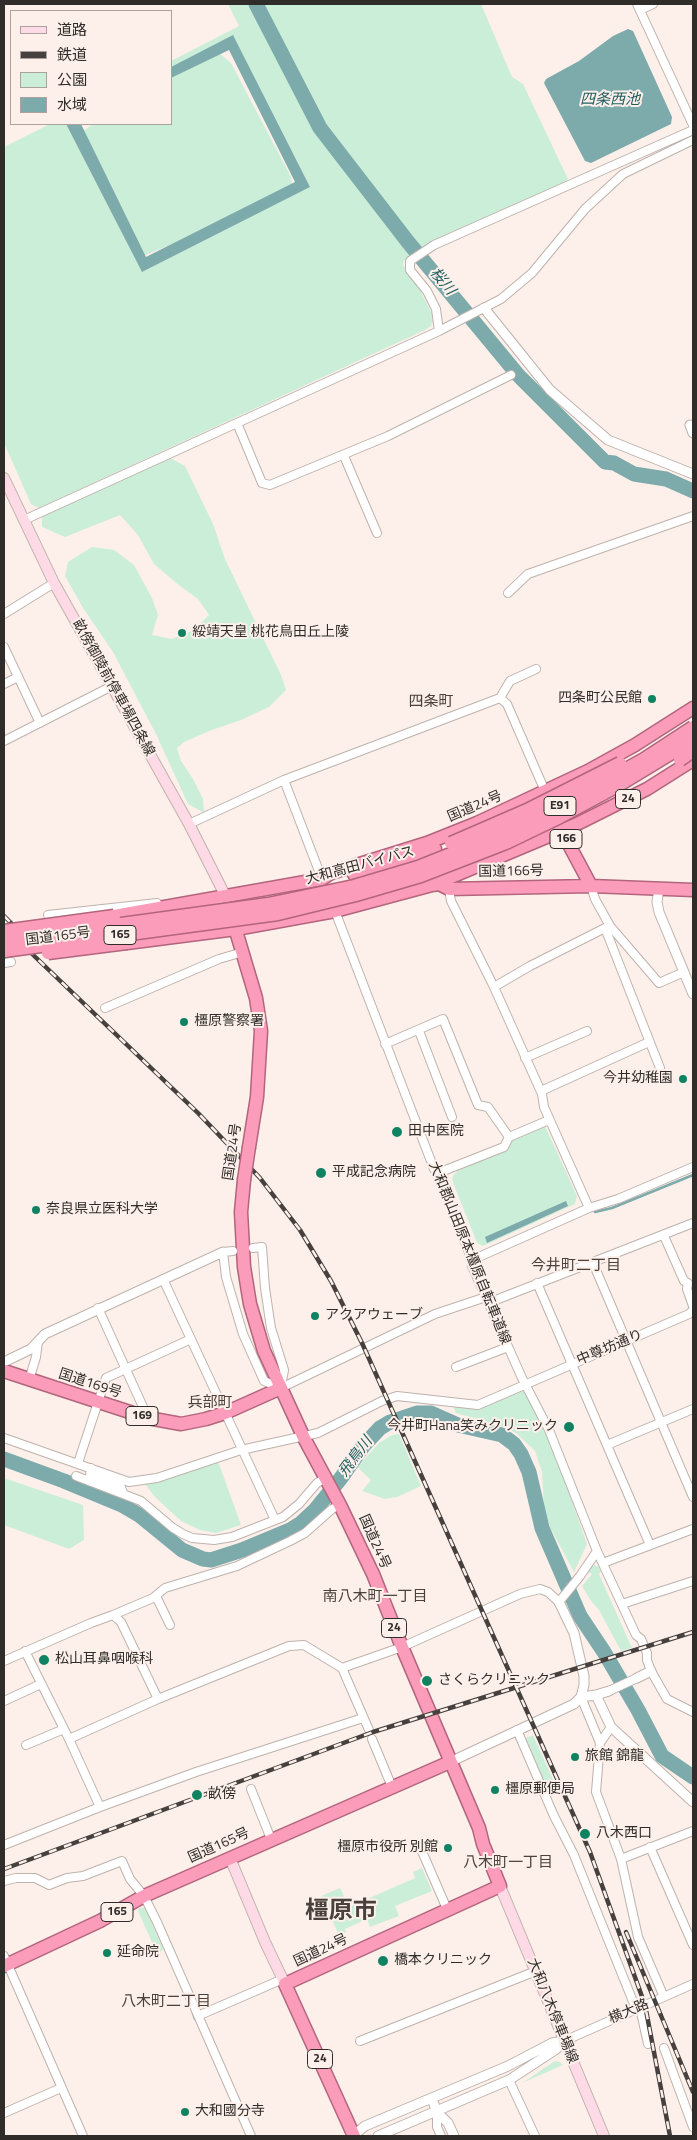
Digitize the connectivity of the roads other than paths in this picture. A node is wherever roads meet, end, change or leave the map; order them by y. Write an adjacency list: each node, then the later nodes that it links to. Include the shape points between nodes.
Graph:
1 (653, 4): 2 (street)
2 (639, 7): 3 (street)
3 (693, 125)
4 (693, 130): 7 (street, via 434,245 410,261 410,270 436,309)
5 (693, 140): 6 (street, via 623,174 585,209 532,273 501,299)
6 (484, 308): 7 (street); 11 (street, via 550,390 608,440)
7 (439, 331): 9 (street)
8 (511, 375): 10 (street)
9 (237, 424): 10 (street, via 262,483 270,485); 14 (street)
10 (344, 456): 15 (street)
11 (693, 474)
12 (4, 478): 14 (main road, 畝傍御陵前停車場四条線)
13 (693, 516): 17 (street, via 528,574)
14 (24, 520): 16 (main road, 畝傍御陵前停車場四条線)
15 (377, 533)
16 (54, 583): 18 (street); 23 (main road, 畝傍御陵前停車場四条線)
17 (508, 593)
18 (4, 614)
19 (4, 647): 21 (street)
20 (536, 669): 24 (street, via 510,681)
21 (18, 677): 22 (street); 28 (street)
22 (4, 684)
23 (112, 686): 28 (street); 35 (main road, 畝傍御陵前停車場四条線)
24 (500, 698): 33 (street); 34 (street, via 507,704)
25 (693, 708): 27 (highway, 国道24号)
26 (693, 719): 37 (highway, bridge, via 607,771 451,843 374,869)
27 (674, 721): 32 (street); 34 (highway, 国道24号)
28 (40, 723): 31 (street)
29 (693, 727): 46 (highway, 大和高田バイパス / E91, bridge, via 556,808 455,854 354,886 268,904)
30 (693, 740): 46 (highway, 大和高田バイパス / E91, bridge, via 587,804 459,863 323,904)
31 (4, 741)
32 (690, 759): 36 (highway)
33 (284, 780): 35 (street); 37 (street)
34 (545, 792): 36 (highway, 166); 37 (highway, 国道24号, via 469,827 331,873)
35 (189, 824): 43 (main road, 畝傍御陵前停車場四条線)
36 (561, 830): 38 (highway); 39 (highway, 166)
37 (322, 879): 43 (highway, 国道24号); 44 (highway)
38 (432, 885): 41 (highway, 国道166号, via 439,884); 44 (highway)
39 (591, 886): 40 (highway, 国道166号); 41 (highway, 国道166号); 47 (street)
40 (659, 888): 42 (highway, 国道166号); 54 (street, via 659,912)
41 (449, 889): 55 (street, via 455,909)
42 (693, 890)
43 (226, 897): 45 (street, via 201,897); 46 (highway, 国道24号 / 24); 48 (highway, 国道165号 / 165, bridge)
44 (335, 911): 46 (highway); 61 (street, 大和郡山田原本橿原自転車道線)
45 (48, 915)
46 (235, 919): 49 (highway, 国道165号 / 165); 50 (highway, 大和高田バイパス / 165, bridge); 51 (highway, 国道24号 / 24); 53 (highway, 大和高田バイパス / 165, bridge)
47 (607, 927): 54 (street, via 659,983); 55 (street); 60 (street)
48 (4, 931)
49 (205, 933): 52 (street, via 182,942); 53 (highway, 国道165号 / 165, bridge)
50 (4, 940)
51 (243, 952): 57 (street, via 219,959); 94 (highway, 国道24号 / 24, bridge, via 261,1031 257,1097 241,1212 241,1246 250,1304 264,1351)
52 (82, 954)
53 (5, 958)
54 (684, 972): 56 (street)
55 (494, 988): 62 (street)
56 (693, 994)
57 (105, 1008)
58 (419, 1031): 61 (street); 65 (street); 67 (street, via 443,1020 478,1105 488,1107)
59 (587, 1031): 62 (street)
60 (649, 1042): 63 (street); 64 (street)
61 (385, 1044): 69 (street, 大和郡山田原本橿原自転車道線)
62 (525, 1058): 64 (street)
63 (660, 1068)
64 (541, 1091): 66 (street)
65 (452, 1117)
66 (549, 1120): 67 (street); 70 (street)
67 (508, 1137): 69 (street, via 504,1147)
68 (693, 1168): 70 (street)
69 (438, 1173): 75 (street, 大和郡山田原本橿原自転車道線)
70 (589, 1208): 75 (street)
71 (693, 1223): 72 (street)
72 (664, 1236): 76 (street); 78 (street, via 684,1281)
73 (253, 1248): 94 (street, via 262,1247 272,1328 284,1370)
74 (228, 1251): 77 (street); 94 (street, via 226,1277 243,1334 264,1381)
75 (472, 1260): 80 (street, 大和郡山田原本橿原自転車道線)
76 (593, 1263): 79 (street); 85 (street)
77 (163, 1279): 82 (street); 84 (street)
78 (691, 1281): 81 (street, via 688,1288)
79 (537, 1283): 80 (street); 88 (street)
80 (487, 1300): 87 (street, 大和郡山田原本橿原自転車道線); 94 (street, via 435,1314)
81 (693, 1306)
82 (98, 1308): 86 (street, via 45,1334); 91 (street)
83 (693, 1310): 85 (street, 中尊坊通り)
84 (191, 1339): 91 (street); 97 (street)
85 (626, 1341): 88 (street, 中尊坊通り); 99 (street)
86 (38, 1342): 90 (street); 92 (street)
87 (508, 1347): 89 (street); 93 (street, 大和郡山田原本橿原自転車道線)
88 (572, 1364): 93 (street, 中尊坊通り); 102 (street)
89 (456, 1367)
90 (4, 1369): 92 (highway, 国道169号 / 169)
91 (126, 1369): 95 (street, via 106,1378); 98 (street)
92 (29, 1380): 95 (highway, 国道169号 / 169)
93 (526, 1384): 101 (street, 中尊坊通り, via 478,1405 397,1396); 114 (street, 大和郡山田原本橿原自転車道線, via 549,1430)
94 (281, 1388): 97 (highway, 国道169号 / 169); 101 (highway, 国道24号 / 24)
95 (98, 1402): 98 (highway, 国道169号 / 169); 104 (street)
96 (693, 1409): 99 (street)
97 (225, 1413): 98 (highway, 国道169号 / 169, via 181,1424); 103 (street)
98 (148, 1418)
99 (662, 1421): 102 (street); 109 (street)
100 (4, 1438): 104 (street, 中尊坊通り)
101 (304, 1438): 103 (street, 中尊坊通り); 107 (highway, 国道24号 / 24)
102 (607, 1445): 113 (street)
103 (242, 1450): 105 (street, 中尊坊通り, via 163,1476 128,1482); 111 (street)
104 (78, 1463): 105 (street, 中尊坊通り)
105 (91, 1468): 108 (street, via 90,1475 121,1487)
106 (76, 1476): 108 (street)
107 (327, 1480): 110 (highway, 国道24号 / 24); 111 (street, via 316,1483 290,1511)
108 (123, 1493): 111 (street, via 141,1500 173,1528 192,1538 223,1539)
109 (693, 1496)
110 (338, 1500): 117 (street, via 305,1533 290,1541 237,1566 165,1588); 122 (highway, 国道24号 / 24, via 373,1574)
111 (275, 1520)
112 (693, 1529): 113 (street)
113 (650, 1545): 115 (street)
114 (597, 1551): 115 (street, 大和郡山田原本橿原自転車道線); 118 (street)
115 (603, 1563): 119 (street, 大和郡山田原本橿原自転車道線)
116 (693, 1581): 119 (street)
117 (156, 1596): 120 (street); 121 (street)
118 (560, 1600): 122 (street, via 540,1588); 131 (street, via 574,1632 584,1676)
119 (622, 1604): 126 (street, 大和郡山田原本橿原自転車道線, via 641,1639)
120 (113, 1615): 123 (street); 132 (street, via 121,1622)
121 (170, 1625)
122 (402, 1647): 125 (street); 144 (highway, 国道24号 / 24)
123 (25, 1651): 124 (street); 128 (street)
124 (4, 1662)
125 (342, 1668): 132 (street, via 304,1645 289,1646); 135 (street)
126 (651, 1671): 127 (street); 134 (street, 大和郡山田原本橿原自転車道線, via 666,1699)
127 (636, 1678): 129 (street)
128 (41, 1684): 133 (street); 137 (street)
129 (609, 1690): 130 (street)
130 (596, 1695): 131 (street); 136 (street)
131 (580, 1697): 139 (street, via 574,1704); 142 (street)
132 (158, 1699): 140 (street)
133 (4, 1701)
134 (693, 1712)
135 (363, 1718): 138 (street); 148 (street)
136 (611, 1727): 142 (street); 147 (street)
137 (64, 1729): 140 (street); 143 (street)
138 (369, 1730)
139 (517, 1730): 144 (street); 166 (street)
140 (69, 1739): 148 (street)
141 (372, 1739): 145 (street)
142 (600, 1743): 155 (street, via 596,1792)
143 (26, 1745)
144 (450, 1762): 145 (highway, 国道165号 / 165); 157 (highway, 国道24号 / 24)
145 (392, 1787): 150 (highway, 国道165号 / 165)
146 (251, 1789): 150 (street)
147 (692, 1802)
148 (100, 1807): 151 (street)
149 (693, 1830): 152 (street)
150 (271, 1839): 154 (highway, 国道165号 / 165)
151 (4, 1845)
152 (650, 1847): 155 (street); 160 (street)
153 (421, 1849): 159 (street)
154 (230, 1858): 158 (highway, 国道165号 / 165); 163 (main road)
155 (621, 1860): 165 (street, via 638,1937)
156 (4, 1881): 158 (street, via 35,1878 49,1885 122,1861 130,1879)
157 (500, 1886): 159 (highway, 国道24号); 162 (main road, 大和八木停車場線)
158 (144, 1896): 161 (highway, 国道165号 / 165, via 100,1921); 167 (street)
159 (447, 1909): 163 (highway, 国道24号)
160 (693, 1945)
161 (5, 1962): 173 (street)
162 (536, 1971): 168 (street); 169 (main road, 大和八木停車場線)
163 (284, 1982): 167 (street); 181 (highway, 国道24号 / 24)
164 (693, 1984): 165 (street, 横大路)
165 (664, 1997): 166 (street, 横大路)
166 (638, 2008): 169 (street, 横大路); 170 (street)
167 (200, 2015): 180 (street)
168 (360, 2041)
169 (564, 2041): 172 (street); 174 (street, via 552,2043); 186 (main road, 大和八木停車場線)
170 (648, 2044)
171 (664, 2048): 177 (street)
172 (509, 2080): 175 (street); 185 (street)
173 (62, 2088): 176 (street); 179 (street)
174 (432, 2099): 175 (street); 181 (street, via 365,2126)
175 (437, 2112): 178 (street); 183 (street); 184 (street, via 448,2122)
176 (4, 2113)
177 (693, 2127)
178 (399, 2133): 182 (street)
179 (83, 2136)
180 (251, 2136)
181 (354, 2136)
182 (378, 2136)
183 (441, 2136)
184 (454, 2136)
185 (535, 2136)
186 (604, 2136)

